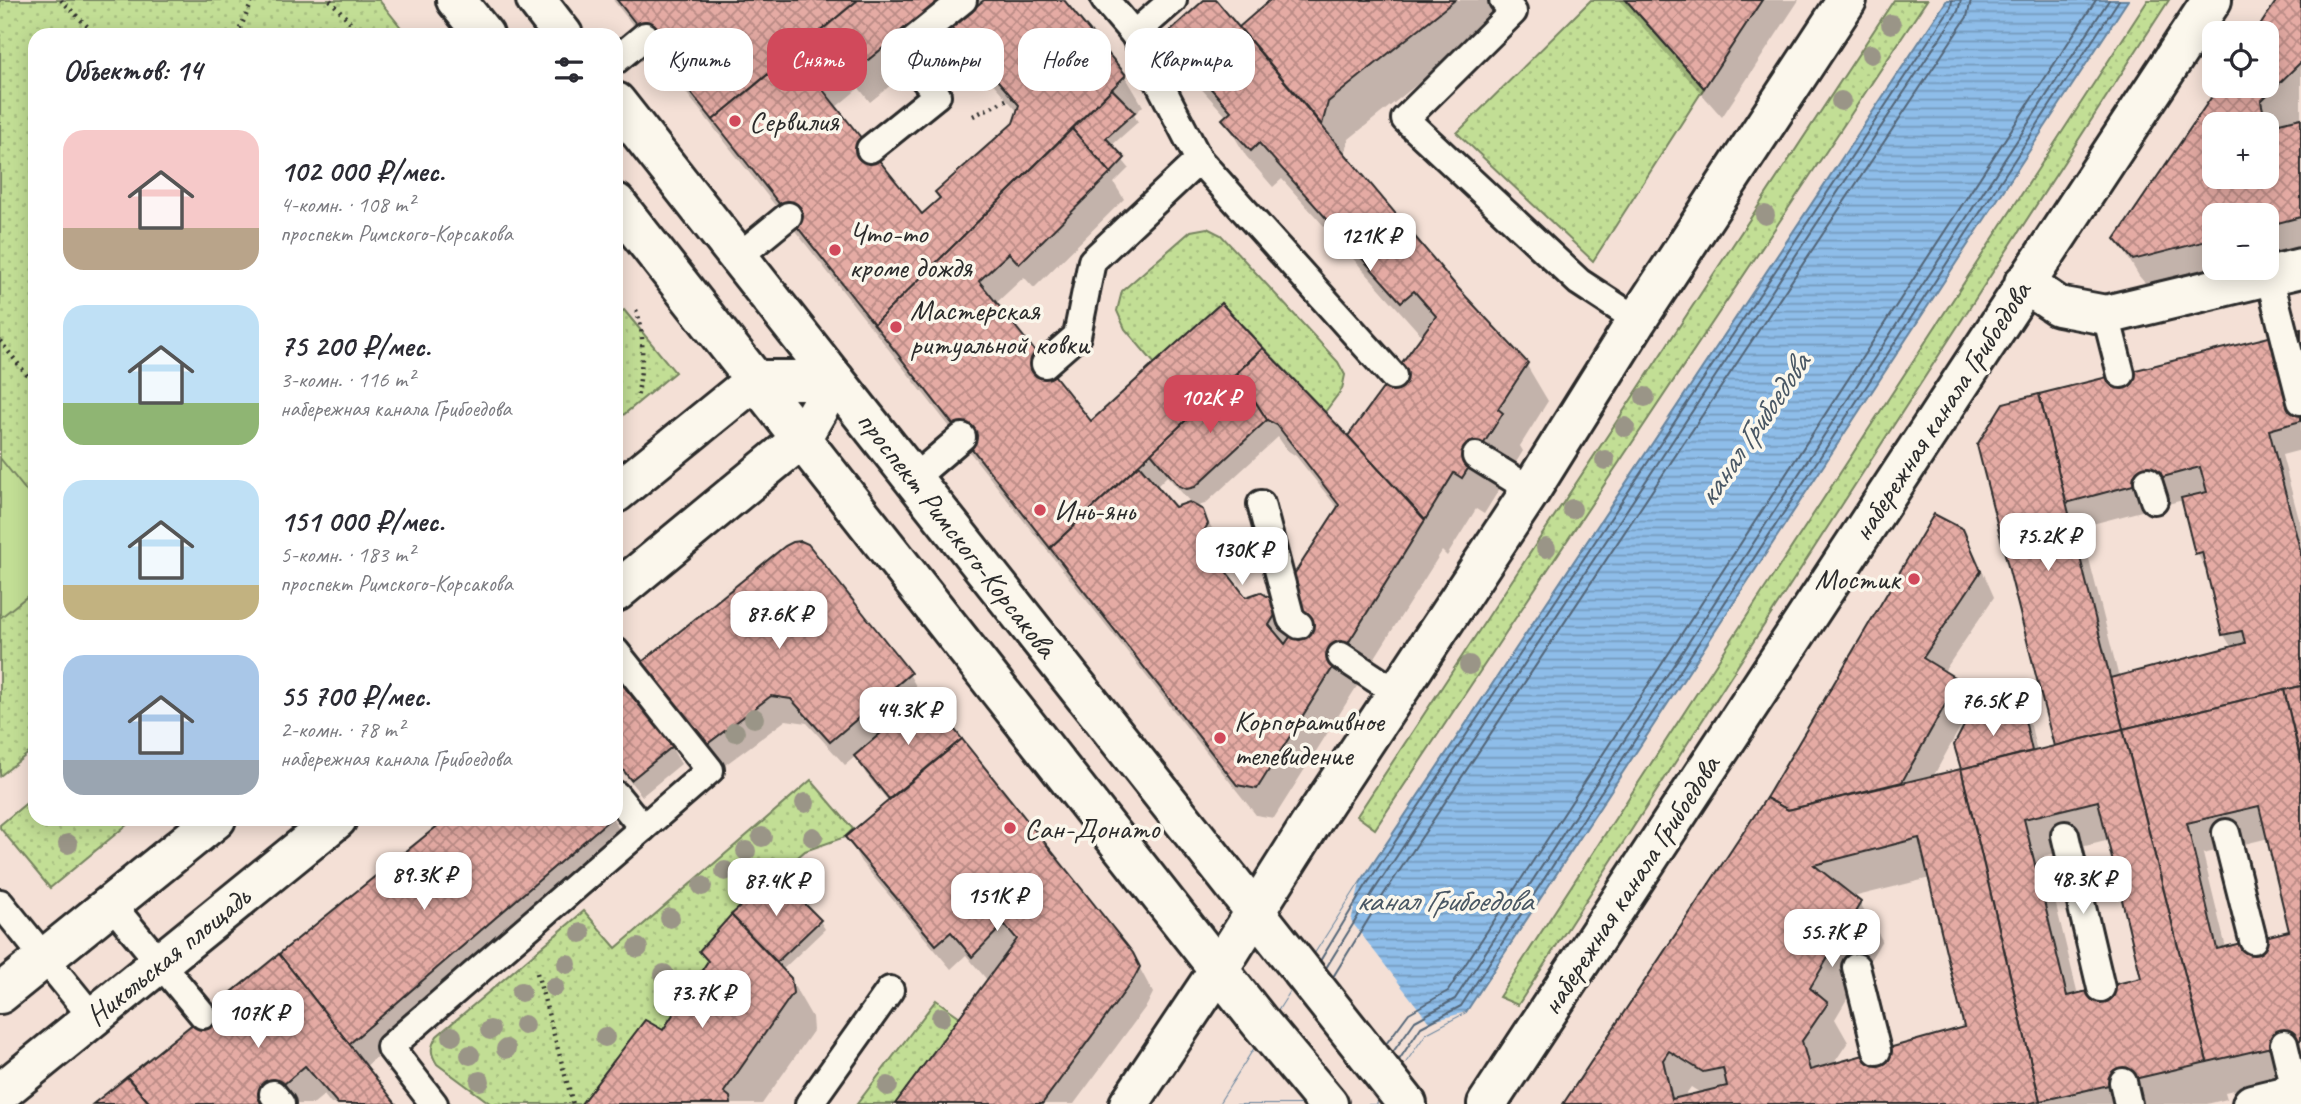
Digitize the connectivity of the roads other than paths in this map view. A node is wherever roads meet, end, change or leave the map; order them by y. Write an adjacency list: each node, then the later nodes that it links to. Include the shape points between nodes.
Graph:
1 (456, 0): 9 (street)
2 (536, 0): 10 (street)
3 (963, 0): 17 (lane, via 901,50 937,95)
4 (1105, 0): 11 (lane)
5 (1173, 0): 12 (lane)
6 (1503, 0): 25 (lane, via 1513,12 1405,120 1579,282)
7 (1847, 0): 25 (street)
8 (2211, 0): 23 (street, набережная канала Грибоедова)
9 (478, 28)
10 (558, 28)
11 (1129, 28)
12 (1141, 28)
13 (644, 37): 14 (lane)
14 (623, 54)
15 (1163, 91): 18 (lane)
16 (623, 111): 21 (street, проспект Римского-Корсакова)
17 (870, 149)
18 (1199, 160): 26 (lane, via 1092,261 1077,336); 28 (lane)
19 (623, 213): 29 (street)
20 (788, 216): 21 (lane)
21 (738, 257): 30 (street, проспект Римского-Корсакова)
22 (2285, 272): 24 (street); 31 (lane)
23 (2024, 283): 24 (street, via 2058,306); 72 (street, набережная канала Грибоедова)
24 (2106, 315): 27 (lane)
25 (1637, 320): 37 (street)
26 (1045, 364)
27 (2121, 374)
28 (1393, 376)
29 (755, 380): 30 (street); 33 (street); 36 (street)
30 (835, 380): 33 (street); 35 (street, проспект Римского-Корсакова)
31 (2301, 401)
32 (962, 436): 35 (lane)
33 (801, 439): 39 (street); 57 (street)
34 (1476, 456): 37 (lane)
35 (913, 479): 52 (street, проспект Римского-Корсакова)
36 (623, 487)
37 (1531, 490): 43 (street)
38 (1261, 504): 40 (lane, via 1292,619)
39 (623, 586)
40 (1298, 625)
41 (1341, 656): 43 (lane)
42 (623, 661): 47 (lane, via 710,770)
43 (1397, 693): 52 (street)
44 (623, 804): 47 (lane)
45 (207, 826): 51 (street)
46 (328, 826): 55 (street, Никольская площадь)
47 (643, 828): 67 (lane, via 390,1047)
48 (2226, 833): 53 (lane)
49 (2065, 835): 58 (lane)
50 (0, 903): 54 (lane)
51 (111, 904): 54 (street); 55 (lane)
52 (1255, 912): 57 (street); 71 (street, проспект Римского-Корсакова)
53 (2253, 940)
54 (45, 958): 60 (street); 62 (lane)
55 (159, 963): 61 (lane); 62 (street, Никольская площадь)
56 (1856, 967): 64 (lane)
57 (1219, 969): 69 (street); 70 (street)
58 (2101, 988)
59 (890, 990): 68 (lane)
60 (0, 994)
61 (203, 1016)
62 (93, 1018): 65 (street, Никольская площадь)
63 (2284, 1044): 66 (lane)
64 (1877, 1051)
65 (0, 1093)
66 (2299, 1093): 73 (street)
67 (434, 1104)
68 (809, 1104)
69 (1129, 1104)
70 (1328, 1104)
71 (1407, 1104)
72 (1487, 1104)
73 (2252, 1104)

